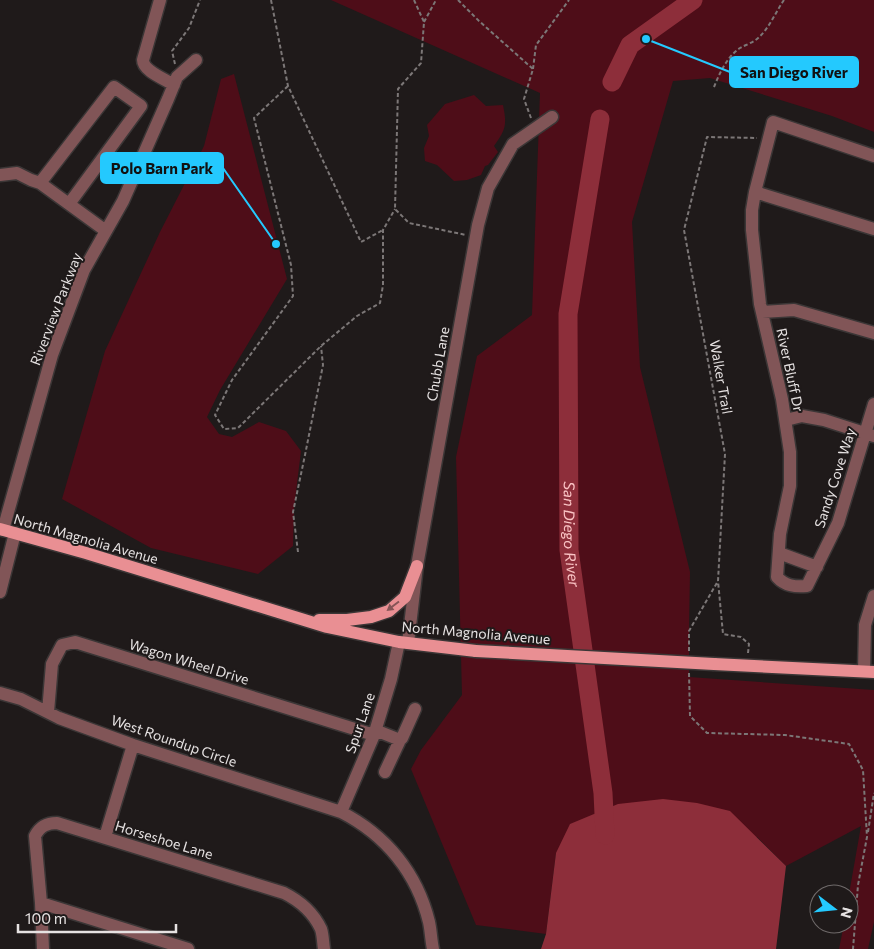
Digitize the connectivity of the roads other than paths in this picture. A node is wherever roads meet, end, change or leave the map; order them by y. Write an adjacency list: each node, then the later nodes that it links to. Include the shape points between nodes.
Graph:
1 (160, 0): 3 (street, via 143,64 151,72)
2 (196, 60): 3 (street, Riverview Parkway)
3 (175, 81): 11 (street, Riverview Parkway, via 123,201)
4 (552, 117): 19 (street, Chubb Lane, via 513,144 488,188 476,236)
5 (874, 156): 8 (street, River Bluff Dr, via 773,122)
6 (0, 175): 7 (street, via 17,173)
7 (40, 183): 9 (street); 9 (street, via 114,87 140,106)
8 (755, 192): 10 (street); 12 (street, River Bluff Dr, via 752,230)
9 (69, 204): 11 (street)
10 (874, 229)
11 (106, 231): 17 (street, Riverview Parkway, via 84,270 52,355)
12 (762, 312): 13 (street, via 794,310); 15 (street, River Bluff Dr)
13 (874, 333)
14 (874, 404): 16 (street, Sandy Cove Way)
15 (786, 420): 16 (street, via 802,416); 18 (street, River Bluff Dr, via 790,486)
16 (870, 435): 20 (street, Sandy Cove Way, via 838,523)
17 (6, 531): 22 (street, Riverview Parkway); 24 (main road, North Magnolia Avenue)
18 (779, 553): 20 (street); 21 (street, River Bluff Dr, via 777,577 788,586)
19 (417, 566): 24 (main road, one-way to 24, via 405,597 389,611 348,620); 25 (street, Chubb Lane)
20 (817, 567): 21 (street, Sandy Cove Way)
21 (807, 586)
22 (0, 592)
23 (874, 596): 26 (street, via 865,625)
24 (304, 620): 25 (main road, North Magnolia Avenue)
25 (403, 642): 26 (main road, North Magnolia Avenue, bridge, via 476,651); 30 (street, Spur Lane)
26 (869, 672)
27 (0, 693): 29 (street, West Roundup Circle)
28 (415, 709): 31 (street)
29 (48, 712): 30 (street, Wagon Wheel Drive, via 52,664 62,646 75,642); 32 (street, West Roundup Circle)
30 (374, 733): 31 (street, Wagon Wheel Drive); 34 (street, Spur Lane)
31 (400, 740): 33 (street)
32 (133, 744): 34 (street, West Roundup Circle); 35 (street)
33 (386, 772)
34 (341, 812): 40 (street, West Roundup Circle, via 386,844 407,870 429,923)
35 (105, 837): 36 (street, Horseshoe Lane, via 57,823 38,830 35,844); 39 (street, Horseshoe Lane, via 298,900 321,930)
36 (41, 903): 37 (street); 38 (street)
37 (43, 949)
38 (188, 949)
39 (324, 949)
40 (433, 949)

